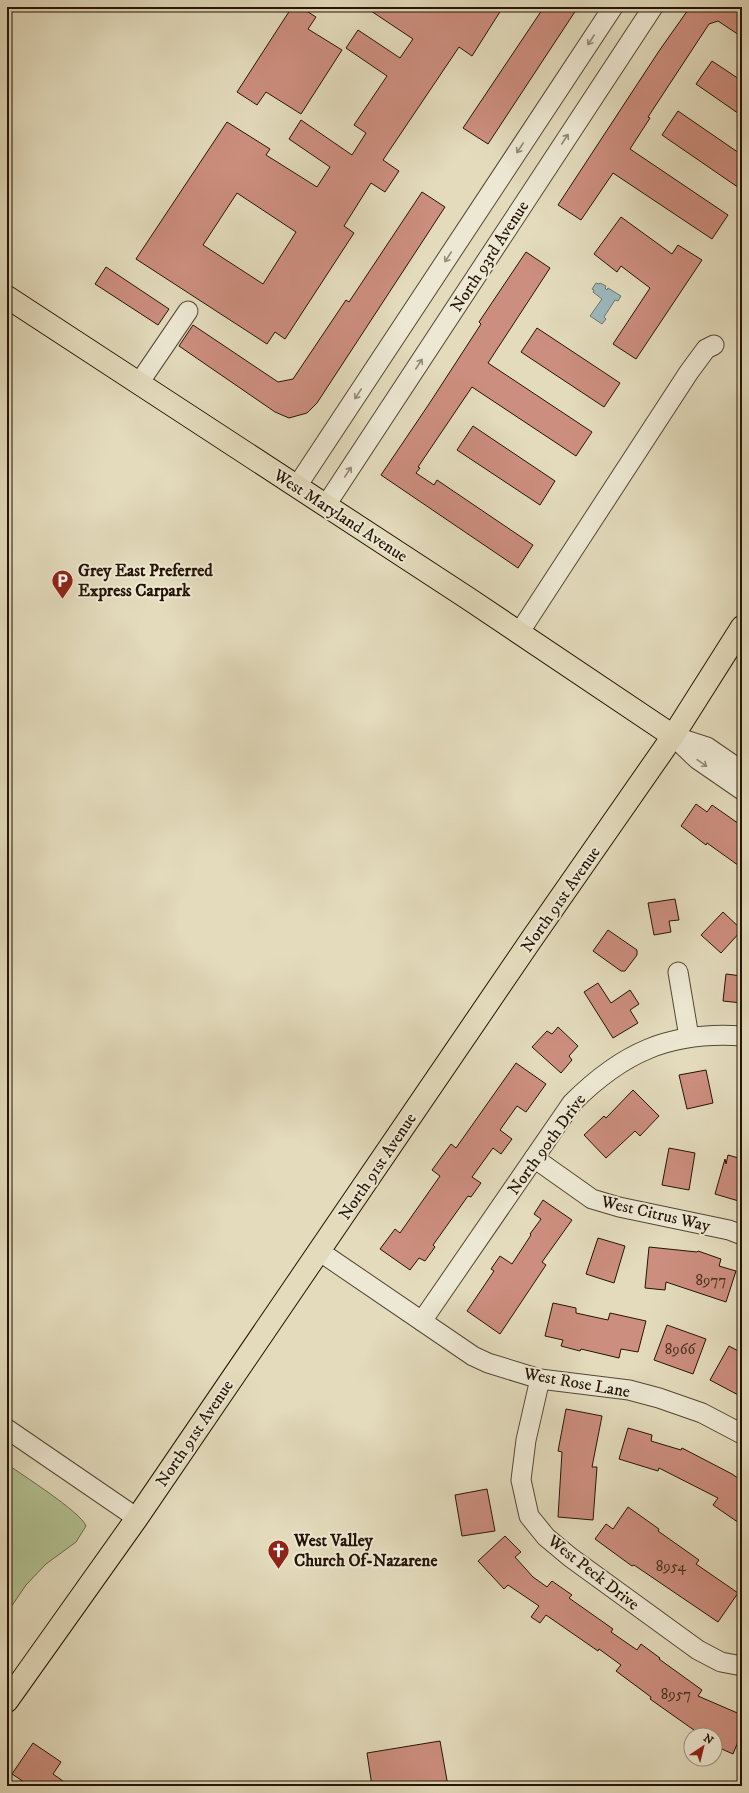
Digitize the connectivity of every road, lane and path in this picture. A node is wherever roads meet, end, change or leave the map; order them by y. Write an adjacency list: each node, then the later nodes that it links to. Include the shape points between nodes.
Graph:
1 (613, 7): 7 (street, North 93rd Avenue, one-way to 7)
2 (653, 7): 8 (street, North 93rd Avenue, one-way to 2)
3 (7, 297): 6 (main road, West Maryland Avenue)
4 (188, 311): 6 (street)
5 (714, 345): 10 (street, via 706,349 689,372)
6 (139, 383): 7 (main road, West Maryland Avenue)
7 (297, 486): 8 (main road, West Maryland Avenue)
8 (326, 505): 10 (main road, West Maryland Avenue)
9 (742, 627): 11 (main road, North 91st Avenue)
10 (519, 633): 11 (main road, West Maryland Avenue)
11 (673, 736): 12 (street, West Maryland Avenue, via 707,747); 13 (street, West Maryland Avenue, one-way to 13, via 697,759); 19 (main road, North 91st Avenue)
12 (742, 772)
13 (742, 790)
14 (678, 972): 16 (street)
15 (742, 1036): 16 (street, North 90th Drive, via 721,1034)
16 (689, 1037): 17 (street, North 90th Drive, via 645,1050 601,1075 572,1103)
17 (534, 1158): 18 (street, West Citrus Way, via 592,1198 619,1207); 20 (street, North 90th Drive)
18 (742, 1235)
19 (319, 1251): 20 (street, West Rose Lane); 24 (main road, North 91st Avenue)
20 (422, 1321): 21 (street, West Rose Lane, via 473,1356)
21 (540, 1379): 23 (street, West Rose Lane, via 629,1390 702,1413); 25 (street, West Peck Drive, via 526,1440 521,1480 529,1516 546,1536 570,1557 698,1650 721,1662)
22 (7, 1429): 24 (street)
23 (742, 1434)
24 (137, 1518): 26 (main road, North 91st Avenue)
25 (742, 1666)
26 (7, 1701)

